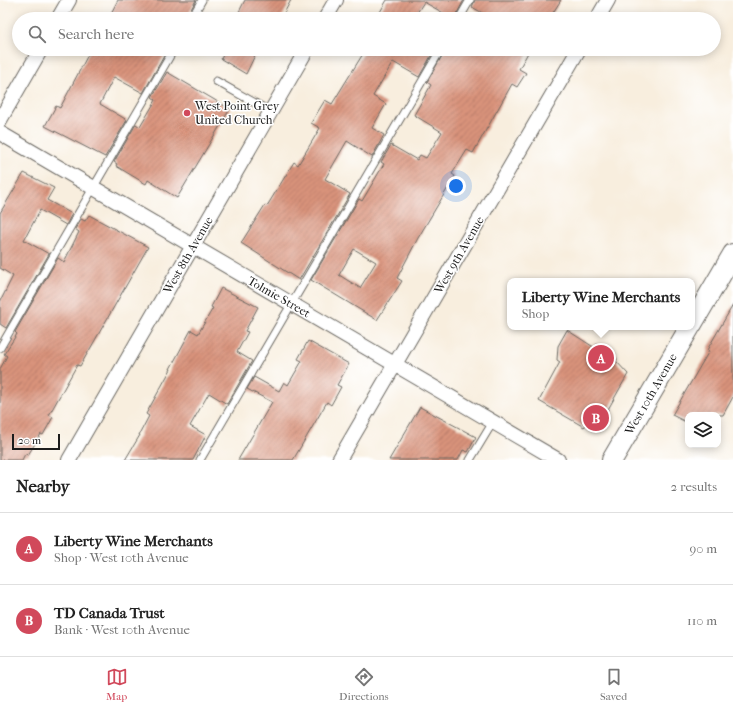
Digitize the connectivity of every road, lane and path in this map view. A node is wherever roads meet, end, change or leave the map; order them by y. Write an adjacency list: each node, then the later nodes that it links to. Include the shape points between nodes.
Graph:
1 (69, 0): 6 (street)
2 (202, 0): 7 (lane)
3 (336, 0): 8 (street)
4 (470, 0): 9 (lane)
5 (608, 0): 10 (street)
6 (62, 12)
7 (195, 12)
8 (329, 12)
9 (463, 12)
10 (600, 12)
11 (37, 56): 18 (street)
12 (170, 56): 20 (lane)
13 (303, 56): 17 (street, West 8th Avenue)
14 (437, 56): 23 (lane)
15 (575, 56): 27 (street, West 9th Avenue)
16 (216, 81): 17 (lane)
17 (271, 112): 21 (street, West 8th Avenue)
18 (0, 120)
19 (0, 133): 20 (street, Tolmie Street)
20 (94, 188): 21 (street, Tolmie Street); 26 (lane)
21 (193, 246): 23 (street, Tolmie Street); 29 (street, West 8th Avenue)
22 (733, 254): 24 (main road)
23 (292, 304): 27 (street, Tolmie Street); 30 (lane)
24 (695, 319)
25 (688, 330): 34 (main road, West 10th Avenue)
26 (0, 348)
27 (395, 364): 28 (street, Tolmie Street); 31 (street, West 9th Avenue)
28 (493, 422): 32 (lane); 33 (street, Tolmie Street)
29 (69, 460)
30 (200, 460)
31 (339, 460)
32 (470, 460)
33 (558, 460)
34 (612, 460)

